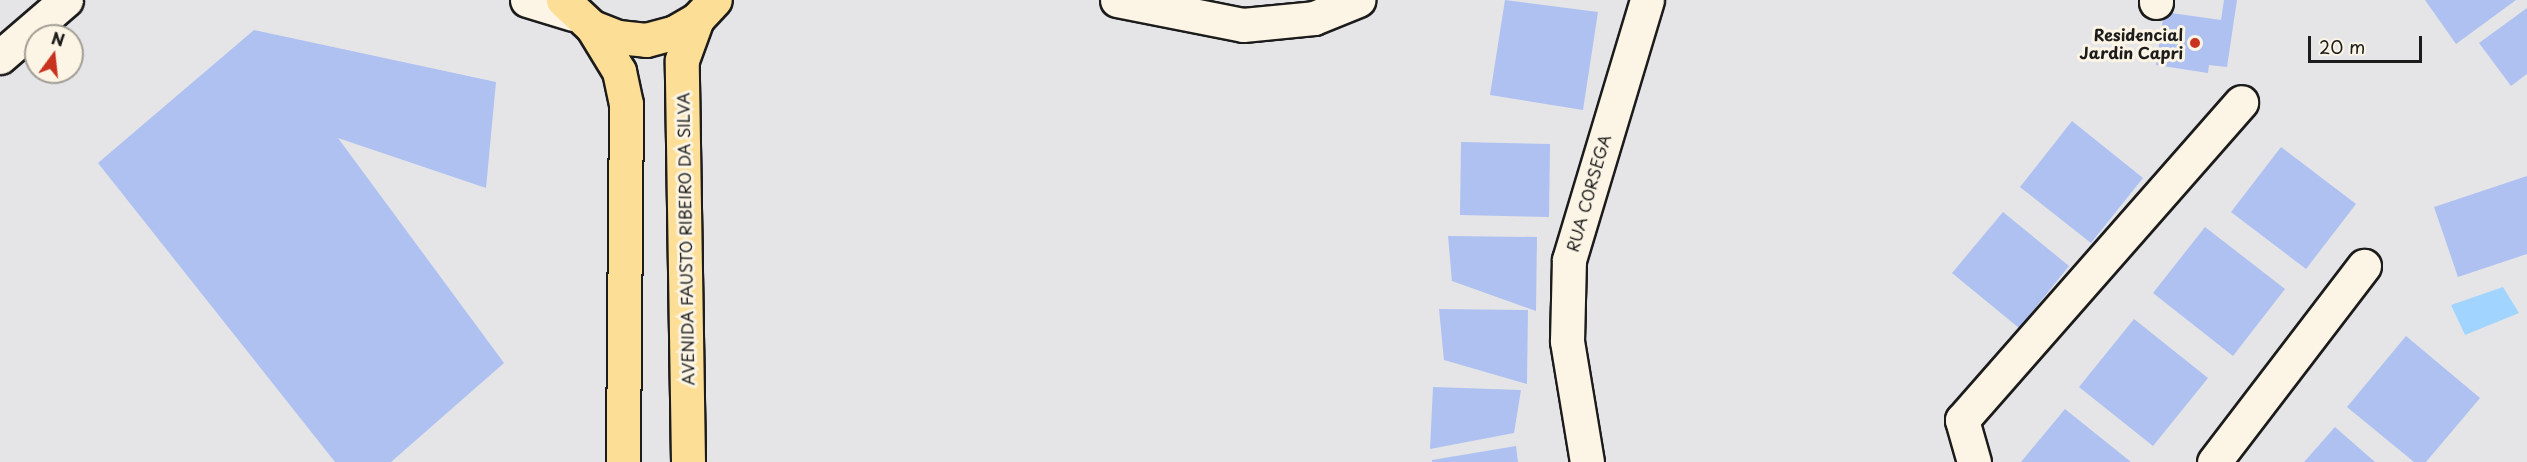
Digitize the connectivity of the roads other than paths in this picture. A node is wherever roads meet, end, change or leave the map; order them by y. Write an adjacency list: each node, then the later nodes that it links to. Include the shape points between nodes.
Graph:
1 (66, 0): 8 (street)
2 (527, 0): 7 (street)
3 (1118, 0): 4 (street, via 1243,25 1314,18)
4 (1358, 0)
5 (1647, 0): 13 (street, RUA CORSEGA, via 1569,260 1567,341)
6 (706, 10): 7 (main road, AVENIDA FAUSTO RIBEIRO DA SILVA, via 673,33 646,40 618,37); 12 (main road, AVENIDA FAUSTO RIBEIRO DA SILVA, via 682,60)
7 (576, 14): 11 (main road, via 619,71 626,104)
8 (0, 57)
9 (2241, 102): 14 (street, via 1962,420)
10 (2364, 266): 15 (street)
11 (623, 462)
12 (688, 462)
13 (1587, 462)
14 (1974, 462)
15 (2214, 462)

